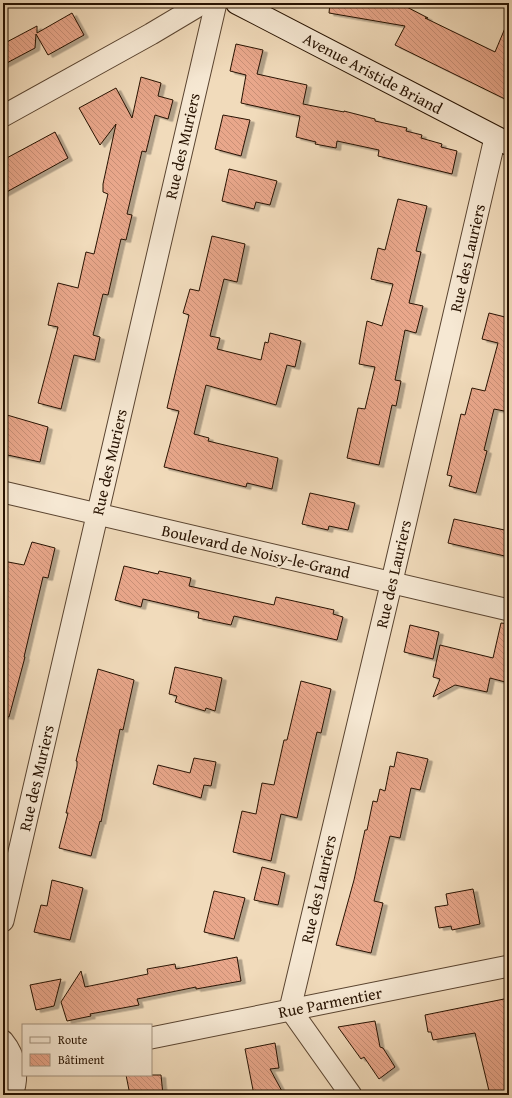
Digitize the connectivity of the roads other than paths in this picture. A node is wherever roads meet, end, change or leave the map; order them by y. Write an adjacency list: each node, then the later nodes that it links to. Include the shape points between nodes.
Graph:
1 (203, 3): 4 (street)
2 (216, 3): 7 (street, Rue des Muriers)
3 (237, 3): 5 (street, Avenue Aristide Briand)
4 (3, 116)
5 (502, 141): 8 (street, Rue des Lauriers)
6 (3, 492): 7 (street, Boulevard de Noisy-le-Grand)
7 (97, 514): 8 (street, Boulevard de Noisy-le-Grand); 10 (street, Rue des Muriers)
8 (391, 583): 9 (street, Boulevard de Noisy-le-Grand); 12 (street, Rue des Lauriers)
9 (509, 610)
10 (3, 921)
11 (509, 966): 12 (street, Rue Parmentier)
12 (290, 1009): 13 (street, Rue Parmentier); 17 (street)
13 (152, 1038)
14 (3, 1041): 15 (street)
15 (19, 1065): 16 (street)
16 (12, 1095)
17 (351, 1095)

